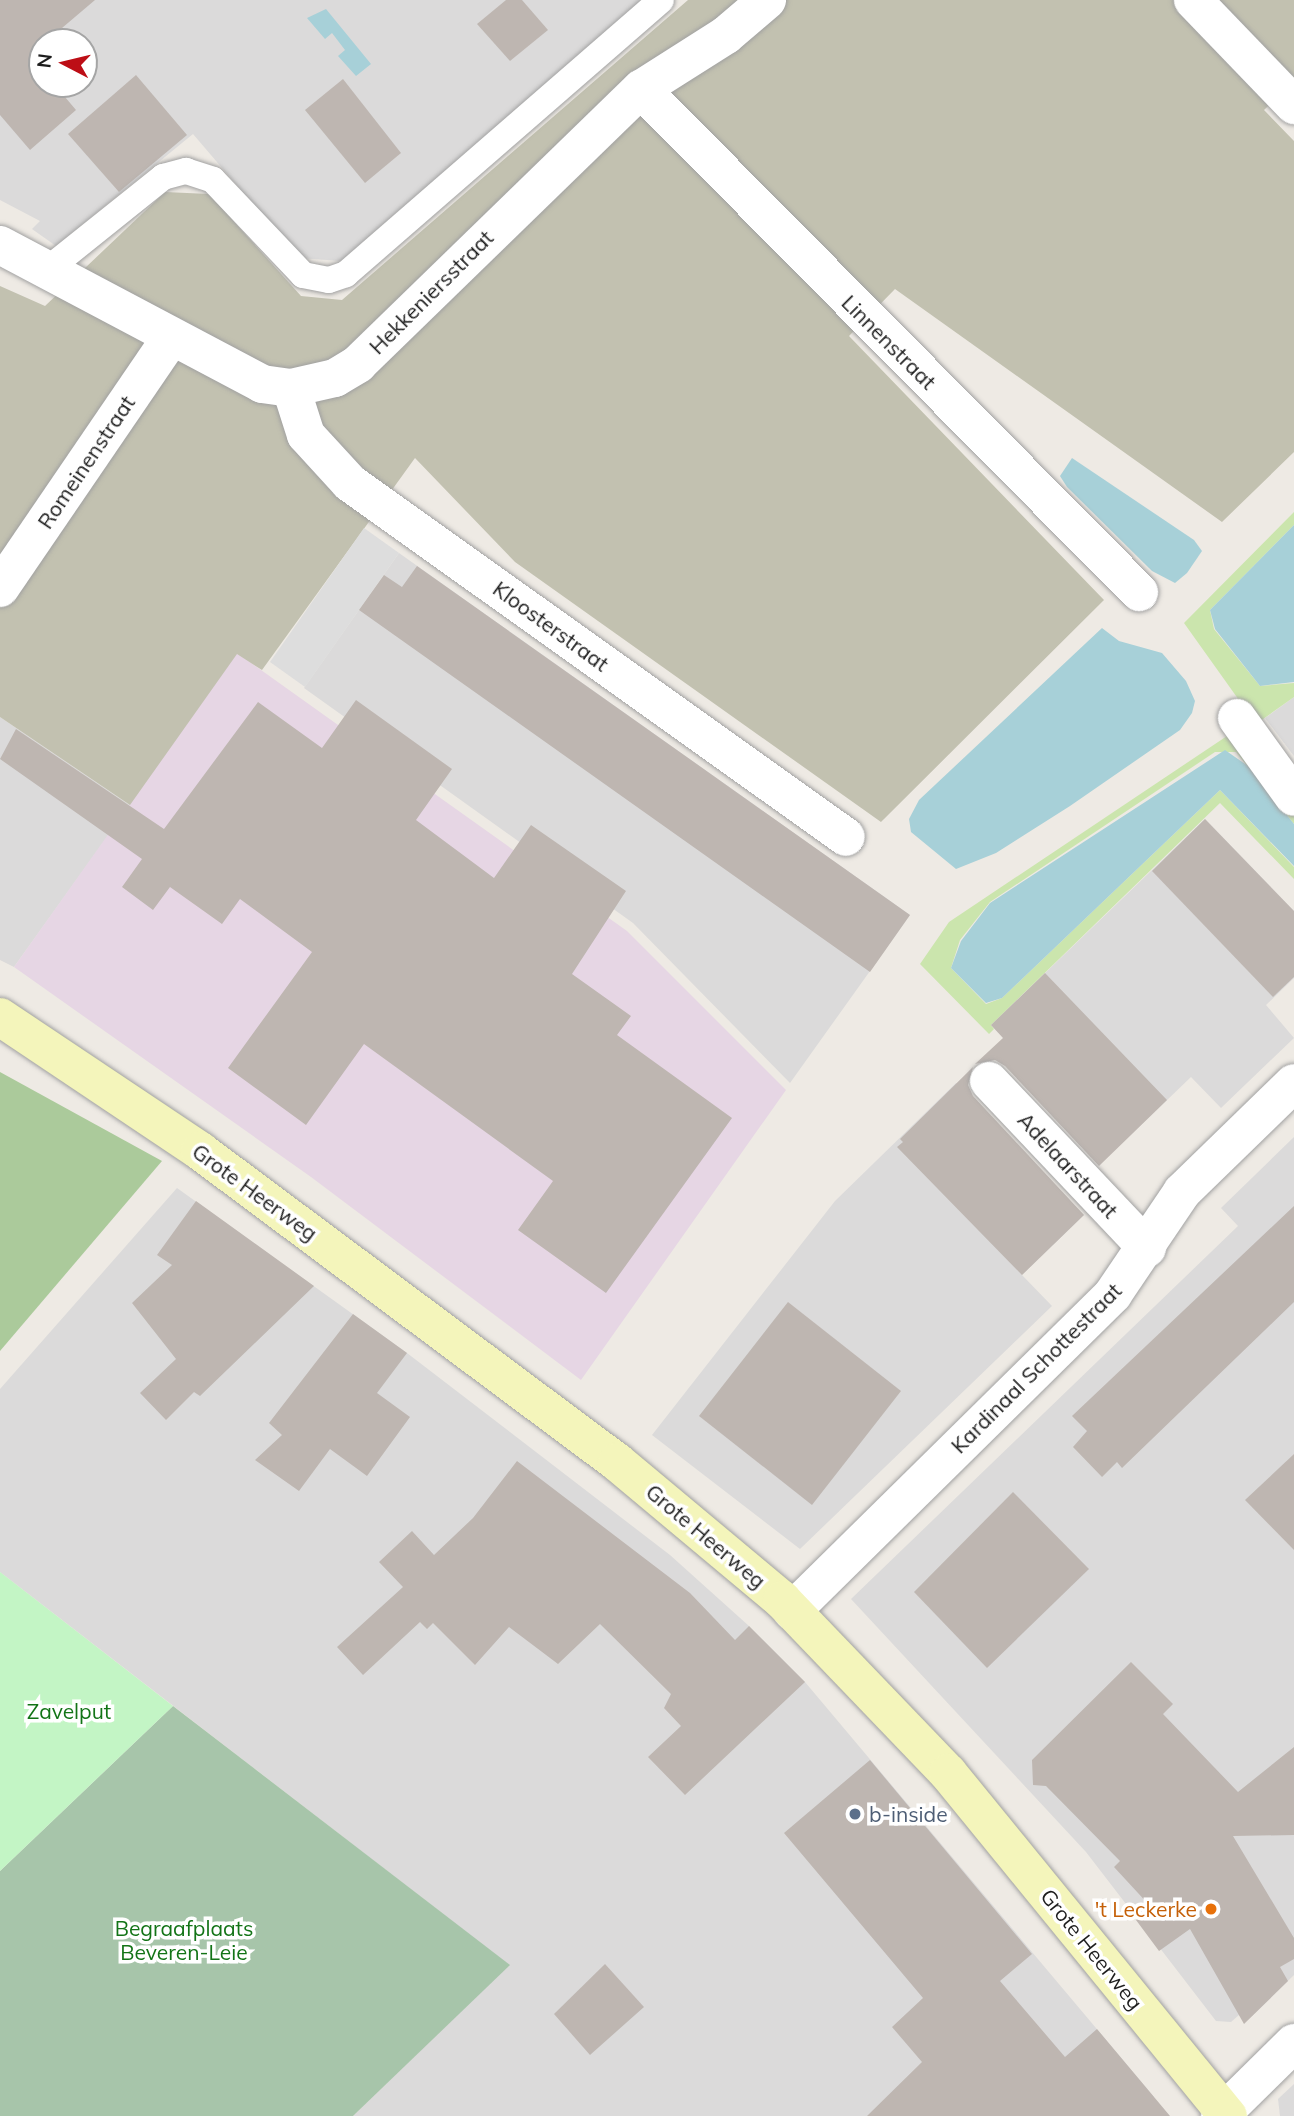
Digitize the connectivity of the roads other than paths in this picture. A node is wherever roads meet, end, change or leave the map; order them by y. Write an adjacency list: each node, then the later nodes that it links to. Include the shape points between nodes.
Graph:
1 (661, 0): 7 (lane, via 346,274 329,279 303,275 213,180 186,171 163,177)
2 (767, 0): 4 (street, Hekkeniersstraat, via 726,36)
3 (1193, 0): 5 (street)
4 (641, 89): 9 (street, Hekkeniersstraat, via 358,364 335,378); 11 (street, Linnenstraat)
5 (1294, 105)
6 (0, 245): 7 (street, Hekkeniersstraat)
7 (47, 270): 8 (street, Hekkeniersstraat)
8 (171, 337): 9 (street, Hekkeniersstraat, via 262,384); 10 (street, Romeinenstraat)
9 (291, 388): 14 (street, Kloosterstraat, via 306,435 350,482)
10 (0, 588)
11 (1139, 592)
12 (1237, 718): 13 (street)
13 (1294, 796)
14 (846, 837)
15 (0, 1017): 17 (street, Grote Heerweg)
16 (0, 1042): 17 (street, Grote Heerweg)
17 (77, 1071): 21 (street, Grote Heerweg, via 200,1151 617,1462)
18 (989, 1081): 20 (street, Adelaarstraat)
19 (1294, 1083): 20 (street, Kardinaal Schottestraat, via 1182,1192)
20 (1147, 1248): 21 (street, Kardinaal Schottestraat, via 1114,1294)
21 (792, 1611): 23 (street, Grote Heerweg, via 947,1773)
22 (1294, 2043): 23 (street)
23 (1224, 2115)

